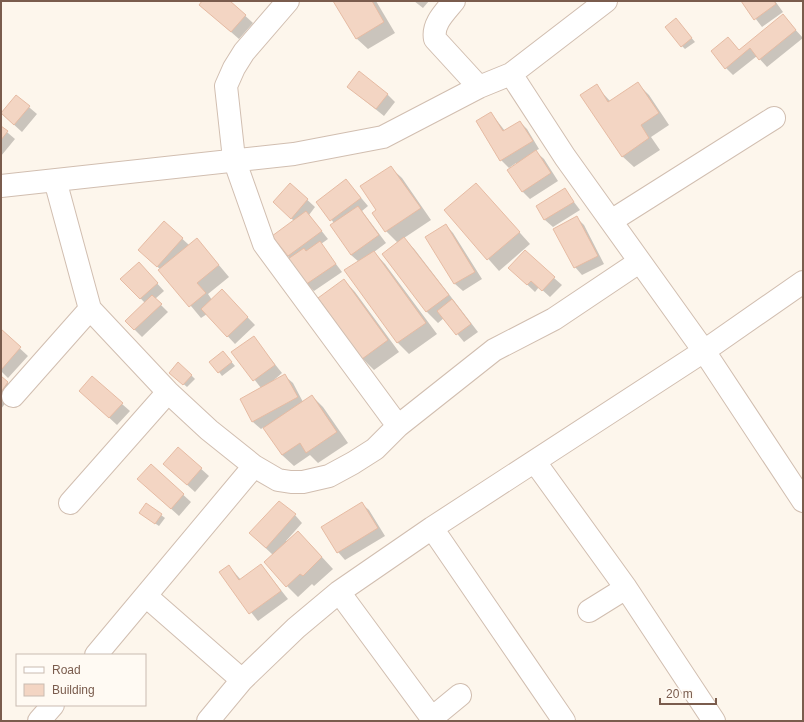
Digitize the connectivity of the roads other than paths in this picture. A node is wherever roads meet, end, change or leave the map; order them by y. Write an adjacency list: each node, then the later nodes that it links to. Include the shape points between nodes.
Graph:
1 (288, 1): 7 (street, via 244,52 226,86)
2 (454, 1): 5 (street, via 435,29 435,40)
3 (606, 1): 4 (street)
4 (511, 74): 5 (street); 10 (street, via 565,157)
5 (479, 86): 7 (street, via 383,137 294,154)
6 (774, 118): 10 (street)
7 (234, 159): 8 (street); 17 (street, via 264,244)
8 (55, 180): 9 (street); 13 (street)
9 (1, 186)
10 (611, 221): 11 (street)
11 (639, 262): 14 (street); 17 (street, via 554,319 494,350)
12 (803, 282): 14 (street)
13 (90, 308): 15 (street); 16 (street)
14 (704, 351): 18 (street); 20 (street)
15 (168, 392): 19 (street, via 209,430); 21 (street)
16 (13, 396)
17 (398, 426): 19 (street, via 375,449 329,476 291,482 278,480)
18 (535, 462): 22 (street); 23 (street)
19 (254, 466): 25 (street)
20 (803, 502)
21 (70, 503)
22 (432, 528): 24 (street); 34 (street)
23 (626, 588): 26 (street); 35 (street)
24 (339, 592): 28 (street, via 296,628); 31 (street)
25 (146, 596): 27 (street); 28 (street)
26 (589, 611)
27 (97, 654)
28 (242, 680): 33 (street)
29 (460, 695): 31 (street)
30 (51, 706): 32 (street)
31 (433, 720)
32 (39, 721)
33 (208, 721)
34 (564, 721)
35 (714, 721)

